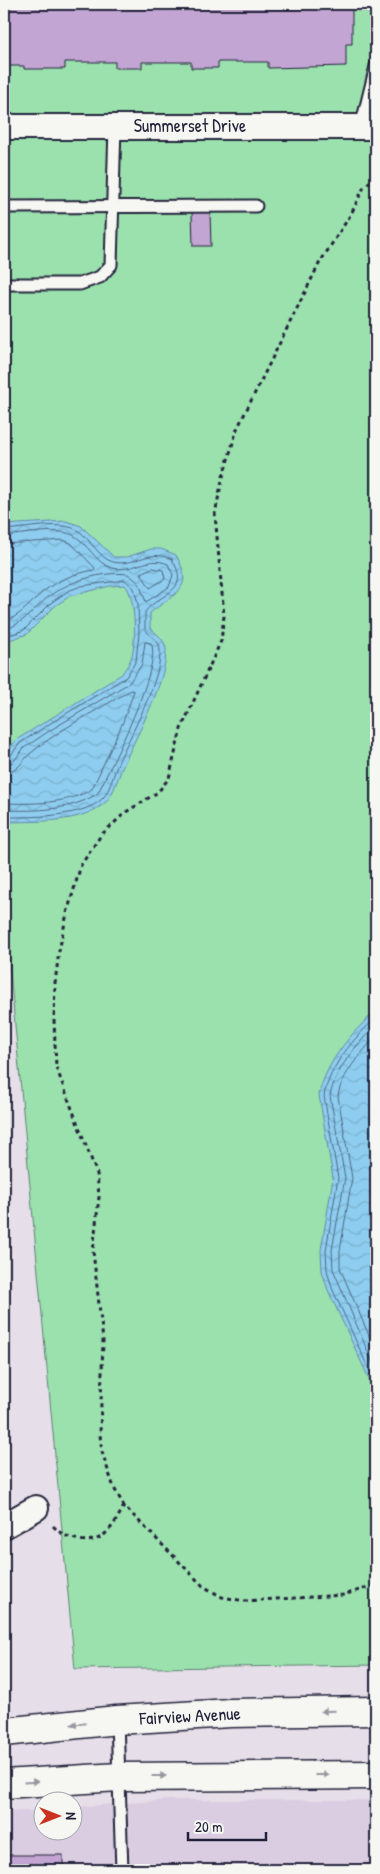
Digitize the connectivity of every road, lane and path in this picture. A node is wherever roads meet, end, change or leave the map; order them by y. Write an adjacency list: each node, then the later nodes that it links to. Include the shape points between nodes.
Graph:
1 (376, 66): 4 (lane)
2 (115, 126): 3 (street, Summerset Drive); 4 (street, Summerset Drive); 6 (lane)
3 (4, 127)
4 (369, 127)
5 (376, 176): 10 (path, via 364,187 320,264 237,429 215,514 224,616 221,641 181,729 169,778 158,792 126,812 90,849 81,865 66,913 55,983 56,1067 97,1174 99,1197 93,1251 103,1340 100,1435 111,1479)
6 (113, 206): 7 (lane); 8 (lane); 9 (lane, via 111,265 100,277 80,284)
7 (256, 206)
8 (4, 207)
9 (4, 284)
10 (124, 1506): 11 (path, via 114,1525 102,1538 90,1542 64,1537); 13 (path, via 203,1586 222,1597 244,1601 343,1595)
11 (36, 1508): 12 (street)
12 (4, 1526)
13 (376, 1585)
14 (376, 1711): 15 (street, Fairview Avenue, one-way to 15, via 230,1712)
15 (117, 1720): 16 (street, Fairview Avenue, one-way to 16); 18 (lane)
16 (4, 1732)
17 (376, 1775): 18 (street, one-way to 17)
18 (118, 1777): 19 (street, one-way to 18); 20 (lane)
19 (4, 1784)
20 (122, 1870)

